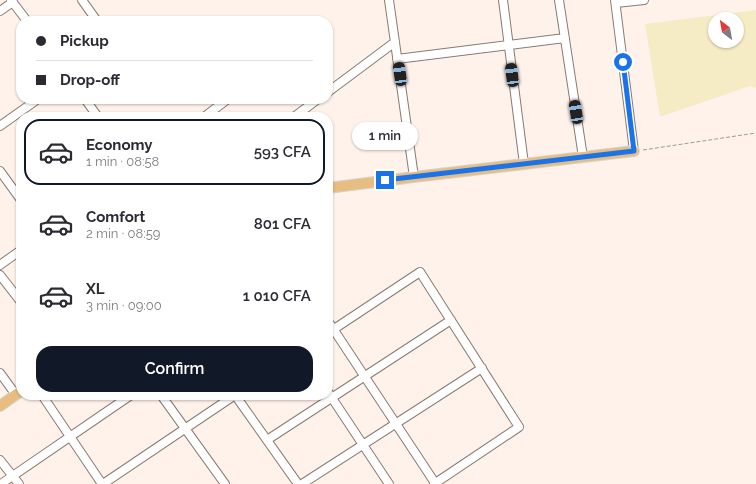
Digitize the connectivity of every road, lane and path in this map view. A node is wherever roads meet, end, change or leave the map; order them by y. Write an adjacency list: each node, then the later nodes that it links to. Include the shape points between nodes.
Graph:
1 (82, 0): 10 (street)
2 (392, 0): 12 (street)
3 (503, 0): 13 (street)
4 (559, 0): 11 (street)
5 (644, 0): 7 (street)
6 (12, 1): 8 (street); 9 (street)
7 (615, 2): 25 (street)
8 (0, 11)
9 (23, 16)
10 (93, 16)
11 (565, 38): 13 (street); 26 (street)
12 (395, 42): 14 (street); 15 (street)
13 (509, 45): 14 (street); 27 (street)
14 (397, 59): 29 (street)
15 (333, 88)
16 (31, 104): 19 (street)
17 (221, 104): 20 (street)
18 (311, 104): 21 (street)
19 (20, 112)
20 (211, 112)
21 (301, 112)
22 (16, 115): 23 (street)
23 (0, 126)
24 (756, 133): 25 (path)
25 (634, 151): 26 (main road)
26 (583, 157): 27 (main road)
27 (524, 164): 29 (main road)
28 (0, 171): 31 (street)
29 (414, 176): 30 (main road)
30 (333, 187)
31 (16, 193)
32 (16, 254): 33 (street)
33 (0, 265)
34 (0, 275): 35 (street)
35 (16, 296)
36 (451, 320): 37 (street, via 420,272); 39 (street); 41 (street)
37 (333, 330)
38 (333, 334): 41 (street)
39 (482, 368): 53 (street); 67 (street, via 519,427)
40 (0, 373): 42 (street)
41 (364, 376): 43 (street); 53 (street)
42 (16, 391)
43 (333, 393)
44 (16, 394): 52 (main road)
45 (45, 400): 55 (street)
46 (124, 400): 55 (street)
47 (165, 400): 54 (street)
48 (227, 400): 54 (street)
49 (239, 400): 56 (street)
50 (323, 400): 56 (street)
51 (333, 400): 57 (street)
52 (0, 406)
53 (396, 424): 57 (street); 67 (street)
54 (185, 428): 62 (street); 63 (street)
55 (70, 437): 59 (street); 62 (street)
56 (267, 440): 64 (street)
57 (363, 445): 65 (street); 66 (street)
58 (0, 460): 59 (street)
59 (13, 476): 60 (street); 61 (street)
60 (1, 484)
61 (19, 484)
62 (102, 484)
63 (225, 484)
64 (298, 484)
65 (302, 484)
66 (389, 484)
67 (435, 484)

